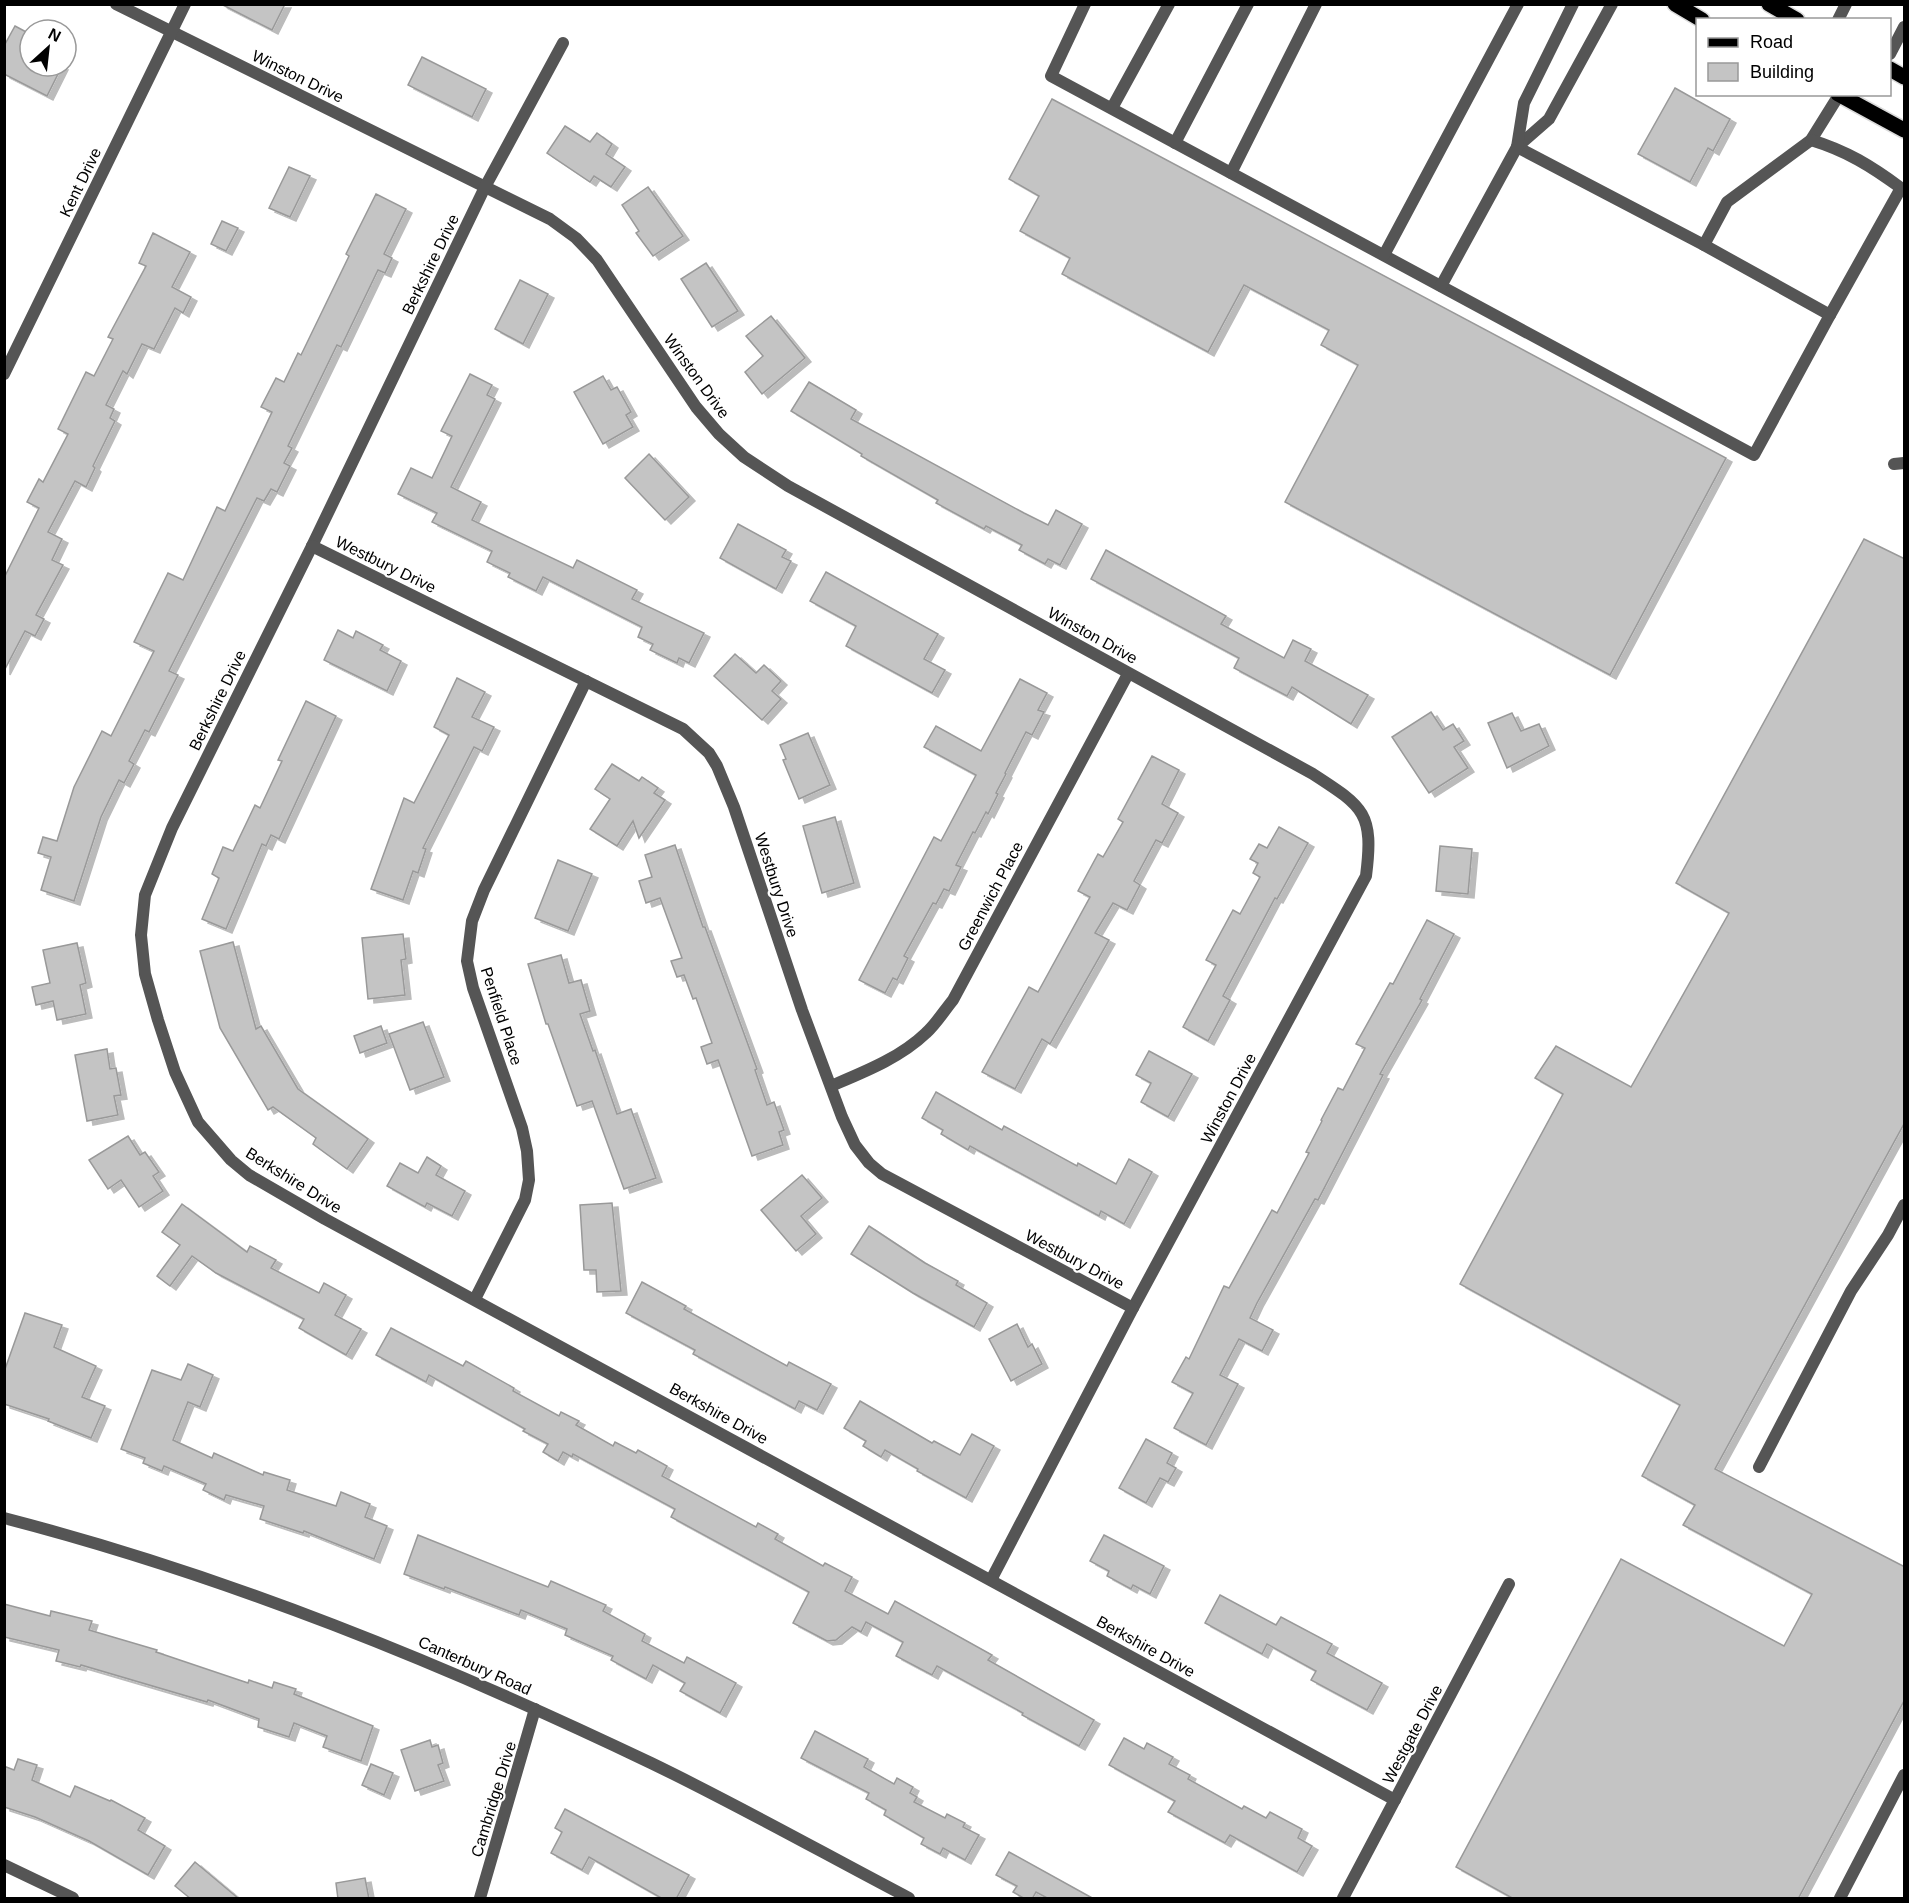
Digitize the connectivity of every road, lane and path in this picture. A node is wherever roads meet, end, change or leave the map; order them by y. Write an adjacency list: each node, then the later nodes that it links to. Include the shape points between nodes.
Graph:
1 (116, 4): 17 (street, Winston Drive)
2 (185, 4): 17 (street, Kent Drive)
3 (1085, 4): 24 (street, via 1051,76)
4 (1169, 4): 24 (street)
5 (1248, 4): 27 (street)
6 (1316, 4): 29 (street)
7 (1518, 4): 32 (street)
8 (1573, 4): 28 (street, via 1524,103)
9 (1612, 4): 28 (street, via 1549,119)
10 (1675, 4): 13 (main road)
11 (1769, 4): 14 (main road)
12 (1846, 4): 15 (street)
13 (1699, 18)
14 (1794, 18)
15 (1839, 18)
16 (1905, 27): 19 (street)
17 (171, 32): 30 (street, Winston Drive); 35 (street, Kent Drive)
18 (563, 43): 30 (street, Berkshire Drive)
19 (1891, 52)
20 (1891, 70): 21 (main road)
21 (1905, 77)
22 (1837, 96): 26 (street)
23 (1840, 96): 25 (main road)
24 (1112, 108): 27 (street)
25 (1905, 130)
26 (1811, 140): 31 (street, via 1727,202); 34 (street, via 1866,163 1901,188)
27 (1175, 143): 29 (street)
28 (1517, 147): 31 (street); 33 (street)
29 (1231, 173): 32 (street)
30 (485, 188): 36 (street, Berkshire Drive); 37 (street, Winston Drive, via 550,219 576,238 597,260 696,407 744,457 788,486)
31 (1704, 245): 34 (street)
32 (1384, 255): 33 (street)
33 (1441, 286): 34 (street, via 1754,455)
34 (1830, 315)
35 (4, 374)
36 (312, 546): 38 (street, Westbury Drive); 41 (street, Berkshire Drive, via 172,828 145,895 141,935 145,974 176,1072 198,1122 231,1160 325,1219)
37 (1128, 674): 39 (street, Greenwich Place, via 953,1000 912,1045); 42 (street, Winston Drive, via 1350,798 1364,817 1370,846 1366,876)
38 (586, 681): 39 (street, Westbury Drive, via 683,729 717,766); 41 (street, Penfield Place, via 472,921 467,961 522,1128 529,1180 525,1200)
39 (831, 1086): 42 (street, Westbury Drive, via 855,1145 882,1174)
40 (1905, 1205): 43 (street, via 1851,1291)
41 (475, 1299): 45 (street, Berkshire Drive)
42 (1133, 1308): 45 (street, Winston Drive)
43 (1759, 1467)
44 (4, 1518): 47 (street, Canterbury Road, via 263,1598 424,1660)
45 (991, 1580): 49 (street, Berkshire Drive)
46 (1509, 1584): 49 (street, Westgate Drive)
47 (535, 1709): 52 (street, Cambridge Drive); 53 (street, Canterbury Road, via 653,1764)
48 (1905, 1775): 55 (street)
49 (1395, 1800): 54 (street, Westgate Drive)
50 (4, 1865): 51 (street)
51 (73, 1899)
52 (480, 1899)
53 (909, 1899)
54 (1343, 1899)
55 (1840, 1899)

